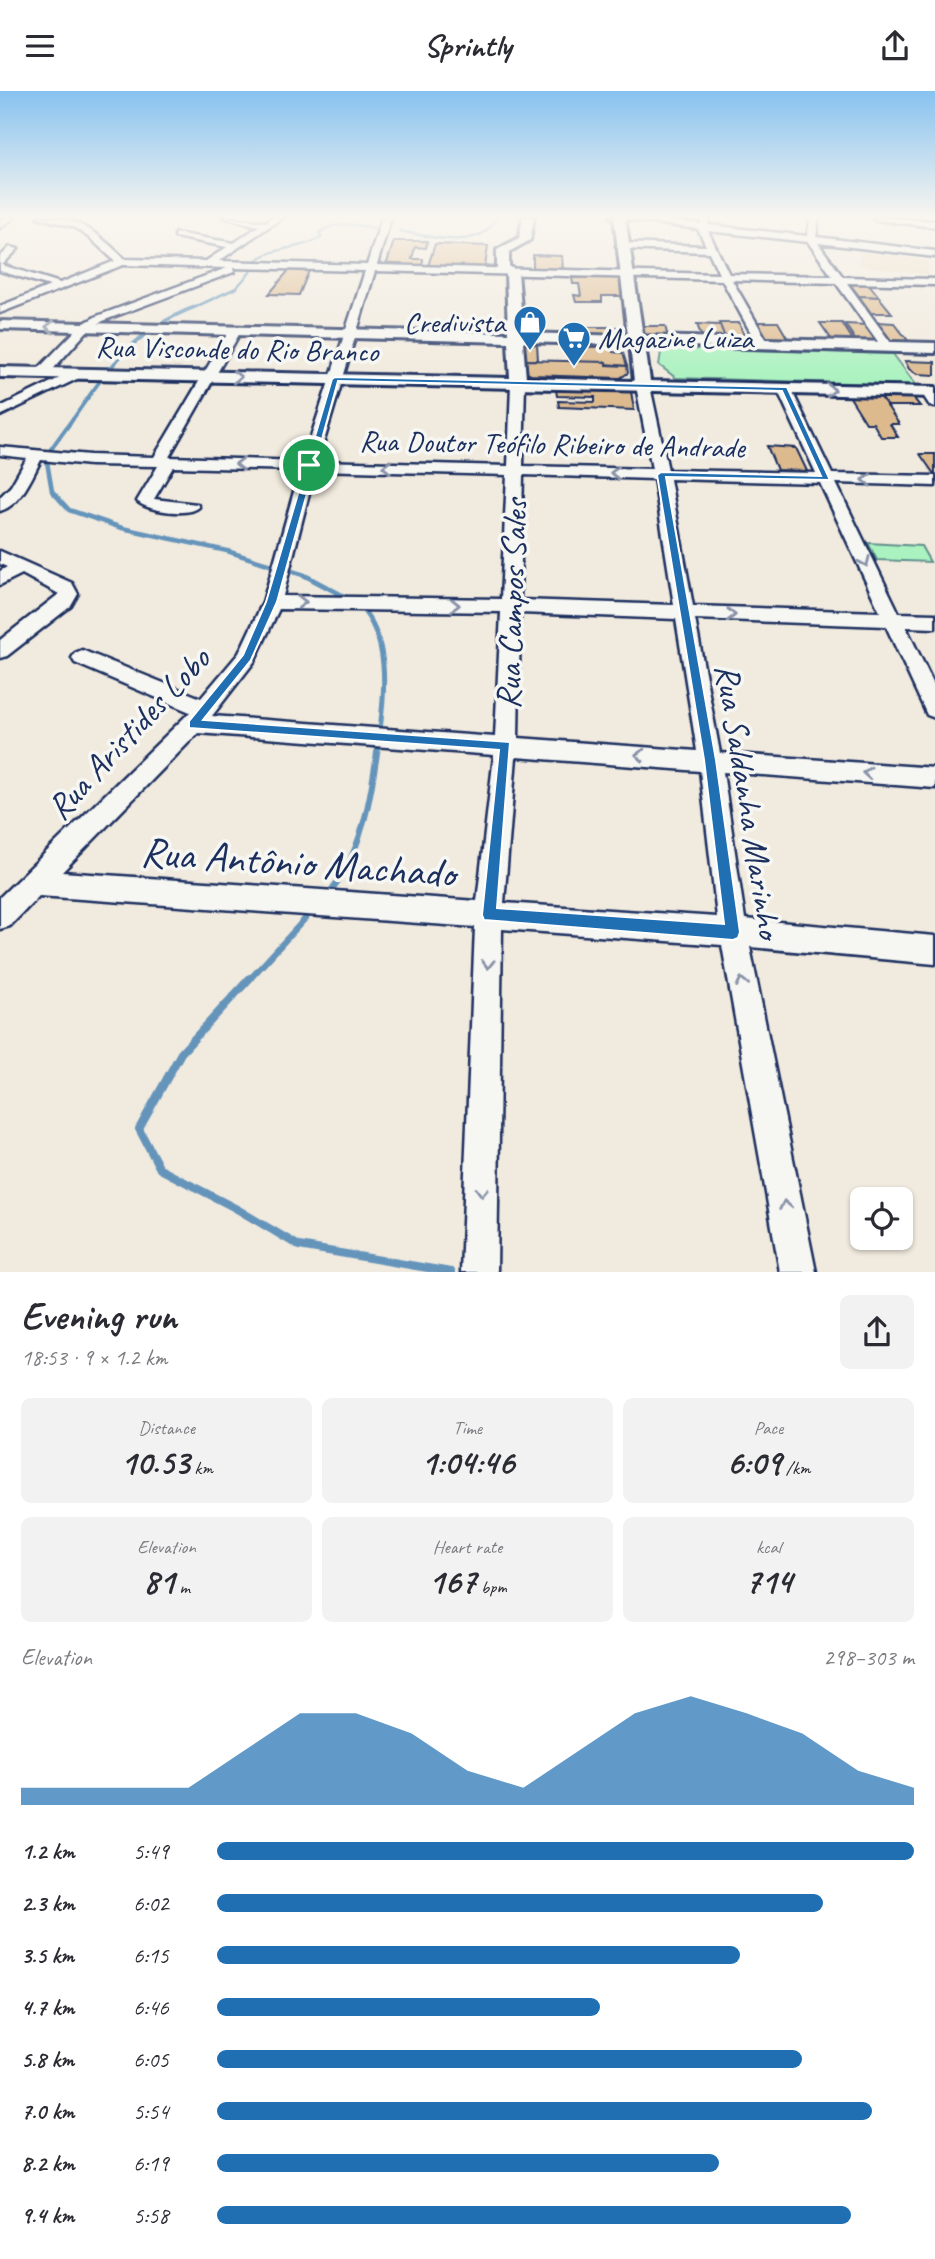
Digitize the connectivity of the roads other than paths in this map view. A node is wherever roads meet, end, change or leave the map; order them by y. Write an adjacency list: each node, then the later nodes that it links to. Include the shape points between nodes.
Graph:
1 (20, 272): 13 (street)
2 (96, 272): 13 (street)
3 (223, 272): 16 (street)
4 (372, 272): 18 (street, Rua Aristides Lobo)
5 (512, 272): 19 (main road, Rua Campos Sales)
6 (516, 272): 9 (street)
7 (723, 272): 10 (street)
8 (834, 272): 11 (street)
9 (625, 275): 10 (street); 20 (main road, Rua Saldanha Marinho)
10 (726, 278): 11 (street); 22 (street)
11 (840, 280): 12 (street); 23 (street)
12 (935, 282)
13 (60, 286): 14 (street)
14 (0, 310)
15 (0, 325): 16 (main road, one-way to 15)
16 (85, 327): 17 (main road); 26 (street)
17 (235, 331): 18 (main road); 28 (street)
18 (350, 334): 19 (main road); 29 (street, Rua Aristides Lobo)
19 (517, 338): 20 (main road); 30 (main road, Rua Campos Sales)
20 (634, 341): 21 (main road); 31 (main road, Rua Saldanha Marinho)
21 (675, 342): 22 (main road); 32 (main road, via 651,347 643,356 645,365 658,380)
22 (764, 344): 23 (main road)
23 (888, 347): 24 (main road)
24 (935, 348)
25 (0, 372): 26 (main road, Rua Visconde do Rio Branco)
26 (42, 373): 27 (main road, Rua Visconde do Rio Branco)
27 (84, 374): 28 (main road, Rua Visconde do Rio Branco); 35 (street)
28 (208, 376): 29 (main road, Rua Visconde do Rio Branco, one-way to 29); 38 (street)
29 (335, 379): 30 (main road, Rua Visconde do Rio Branco); 39 (street, Rua Aristides Lobo)
30 (518, 383): 31 (main road, Rua Visconde do Rio Branco); 40 (street, Rua Campos Sales)
31 (642, 386): 32 (main road, Rua Visconde do Rio Branco); 41 (street, Rua Saldanha Marinho)
32 (692, 387): 33 (main road, Rua Visconde do Rio Branco)
33 (784, 389): 34 (main road, Rua Visconde do Rio Branco, one-way to 34); 42 (street)
34 (933, 396)
35 (0, 412)
36 (0, 451): 37 (street, Rua Doutor Teófilo Ribeiro de Andrade)
37 (44, 456): 38 (street, Rua Doutor Teófilo Ribeiro de Andrade); 44 (street)
38 (164, 462): 39 (street, Rua Doutor Teófilo Ribeiro de Andrade, one-way to 38); 45 (street, via 145,501)
39 (309, 465): 40 (street, Rua Doutor Teófilo Ribeiro de Andrade, one-way to 39); 49 (street, Rua Aristides Lobo)
40 (515, 471): 41 (street, Rua Doutor Teófilo Ribeiro de Andrade, one-way to 40); 50 (street, Rua Campos Sales)
41 (661, 475): 42 (street, Rua Doutor Teófilo Ribeiro de Andrade); 51 (street, Rua Saldanha Marinho)
42 (827, 479): 43 (street, Rua Doutor Teófilo Ribeiro de Andrade, one-way to 42); 52 (street, one-way to 52)
43 (935, 481)
44 (0, 506)
45 (191, 507)
46 (0, 557): 47 (street)
47 (23, 566): 48 (street); 54 (street, via 65,587 69,594)
48 (0, 579)
49 (274, 593): 50 (street, one-way to 50, via 332,603); 57 (street, Rua Aristides Lobo, via 247,657)
50 (511, 606): 51 (street); 58 (street, Rua Campos Sales)
51 (685, 613): 52 (street, one-way to 52); 59 (street, Rua Saldanha Marinho)
52 (891, 620): 53 (street); 56 (street)
53 (935, 621)
54 (0, 651)
55 (82, 657): 57 (street)
56 (935, 709)
57 (199, 717): 58 (street); 61 (street, Rua Aristides Lobo)
58 (506, 746): 59 (street, one-way to 58); 63 (street, Rua Campos Sales)
59 (710, 760): 60 (street, one-way to 59); 64 (street, Rua Saldanha Marinho)
60 (935, 778)
61 (33, 883): 62 (street, Rua Aristides Lobo); 63 (street, Rua Antônio Machado)
62 (2, 912)
63 (489, 915): 64 (street, Rua Antônio Machado); 66 (street, Rua Campos Sales, one-way to 66)
64 (733, 932): 65 (street, Rua Antônio Machado); 67 (street, Rua Saldanha Marinho, one-way to 64)
65 (935, 950)
66 (479, 1272)
67 (798, 1272)

